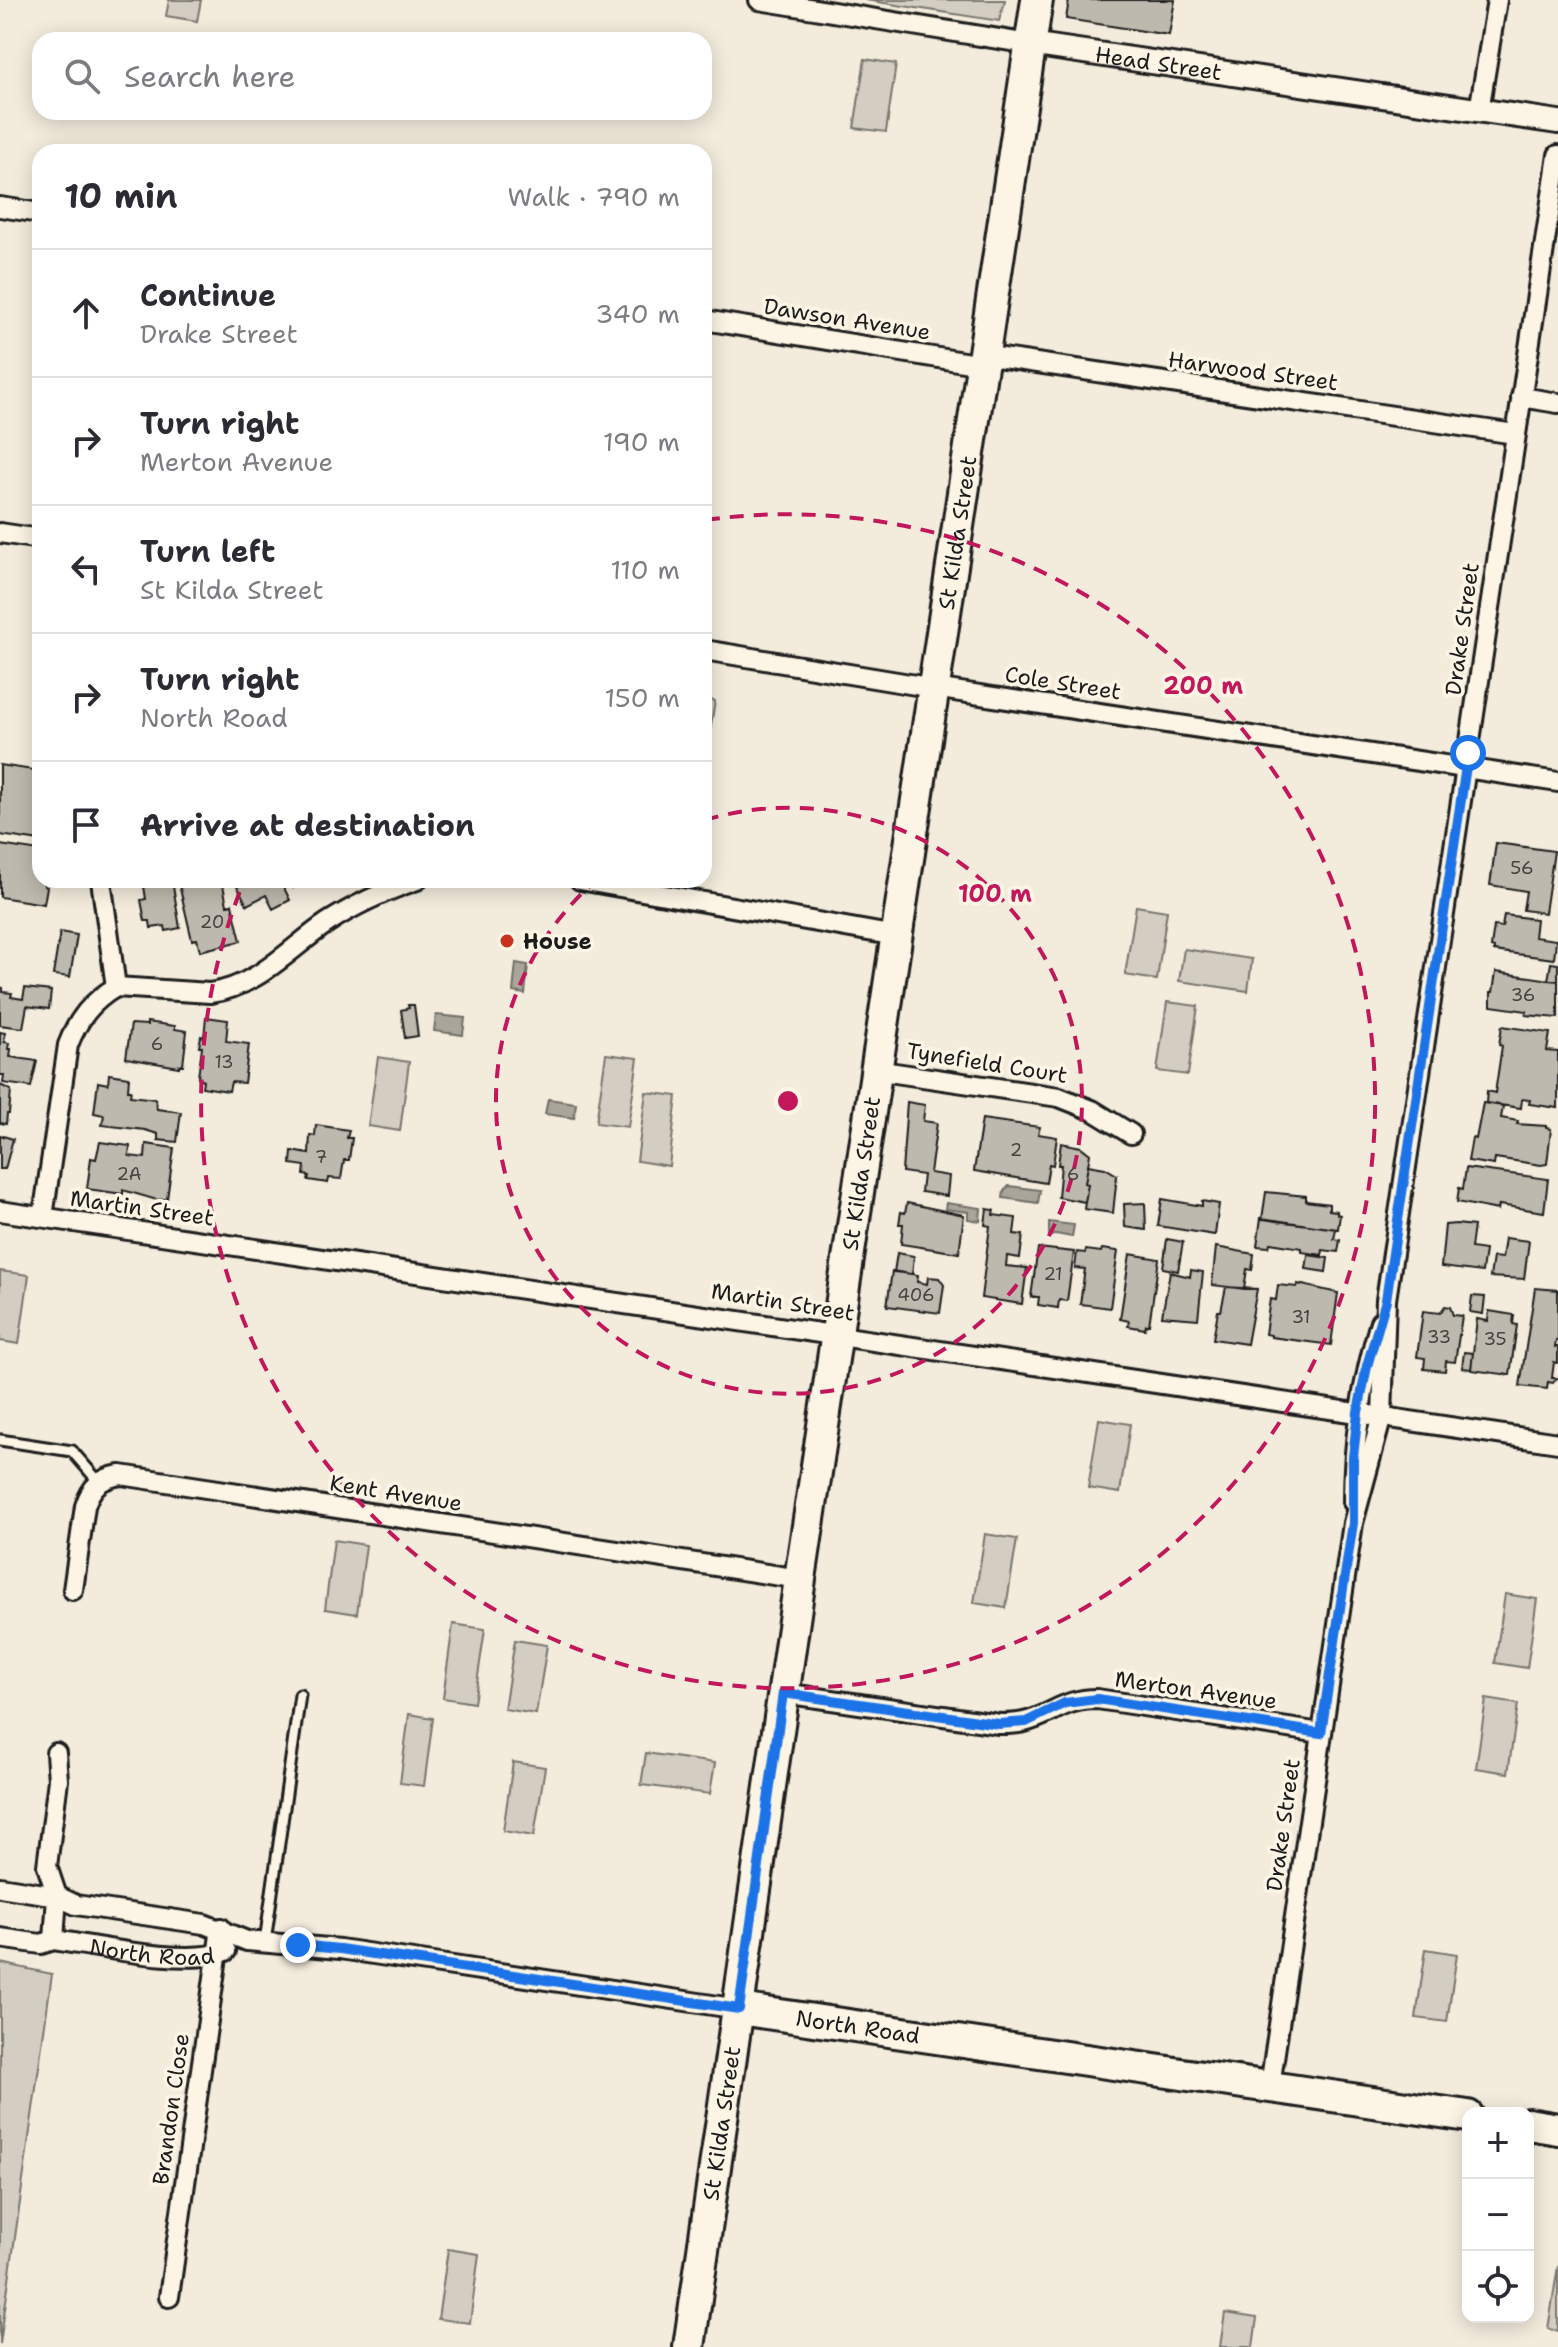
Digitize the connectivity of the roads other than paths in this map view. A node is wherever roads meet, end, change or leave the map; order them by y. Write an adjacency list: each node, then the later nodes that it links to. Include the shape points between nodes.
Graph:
1 (759, 0): 4 (street, Head Street)
2 (1037, 0): 4 (main road, St Kilda Street)
3 (1497, 0): 5 (street)
4 (1030, 44): 5 (street, Head Street); 11 (main road, St Kilda Street)
5 (1479, 111): 6 (street, Head Street)
6 (1558, 122)
7 (1558, 155): 12 (street, Drake Street)
8 (0, 207): 9 (street)
9 (32, 212)
10 (712, 321): 11 (street, Dawson Avenue)
11 (983, 360): 14 (street, Harwood Street); 18 (main road, St Kilda Street)
12 (1521, 397): 13 (street); 14 (street, Drake Street)
13 (1558, 403)
14 (1515, 434): 19 (street, Drake Street)
15 (0, 533): 16 (street)
16 (32, 538)
17 (712, 651): 18 (street, Cole Street)
18 (934, 688): 19 (street, Cole Street); 24 (main road, St Kilda Street)
19 (1466, 768): 20 (street, Cole Street); 30 (street, Drake Street)
20 (1558, 782)
21 (102, 888): 25 (street)
22 (395, 888): 25 (street, via 326,924 246,983 210,993)
23 (625, 888): 24 (street)
24 (896, 936): 26 (main road, St Kilda Street)
25 (116, 987): 29 (street, via 88,1008 68,1045)
26 (875, 1070): 27 (street, Tynefield Court, via 1059,1097); 31 (main road, St Kilda Street)
27 (1131, 1134)
28 (0, 1211): 29 (street, Martin Street)
29 (43, 1217): 31 (street, Martin Street)
30 (1386, 1300): 32 (street, Drake Street); 33 (street, Drake Street)
31 (837, 1333): 32 (street, Martin Street); 38 (main road, St Kilda Street)
32 (1358, 1412): 33 (street, Martin Street); 37 (street, Drake Street)
33 (1382, 1416): 35 (street, Martin Street); 37 (street, Drake Street)
34 (0, 1440): 36 (lane, via 72,1451)
35 (1558, 1443)
36 (99, 1482): 38 (street, Kent Avenue, via 121,1475); 39 (street, via 85,1506)
37 (1353, 1523): 42 (street, Drake Street)
38 (800, 1579): 40 (main road, St Kilda Street)
39 (73, 1590)
40 (783, 1693): 42 (street, Merton Avenue, via 999,1724 1026,1722 1065,1703 1097,1699); 51 (main road, St Kilda Street)
41 (300, 1695): 49 (lane)
42 (1321, 1733): 52 (street, Drake Street)
43 (56, 1753): 45 (street, via 58,1780 47,1866)
44 (0, 1887): 45 (street, North Road)
45 (57, 1896): 46 (street, North Road, via 76,1905); 48 (street)
46 (221, 1928): 49 (street, North Road); 50 (street, Brandon Close)
47 (0, 1938): 48 (street, North Road, via 41,1944)
48 (54, 1940): 50 (street, North Road, via 185,1958)
49 (256, 1942): 50 (street, North Road); 51 (street, North Road, via 340,1949)
50 (217, 1955): 56 (street, Brandon Close)
51 (739, 2009): 52 (main road, North Road); 57 (main road, St Kilda Street)
52 (1270, 2086): 53 (main road, North Road)
53 (1462, 2115)
54 (1534, 2125): 55 (main road)
55 (1558, 2129)
56 (169, 2297)
57 (689, 2346): 58 (street)
58 (696, 2347)

